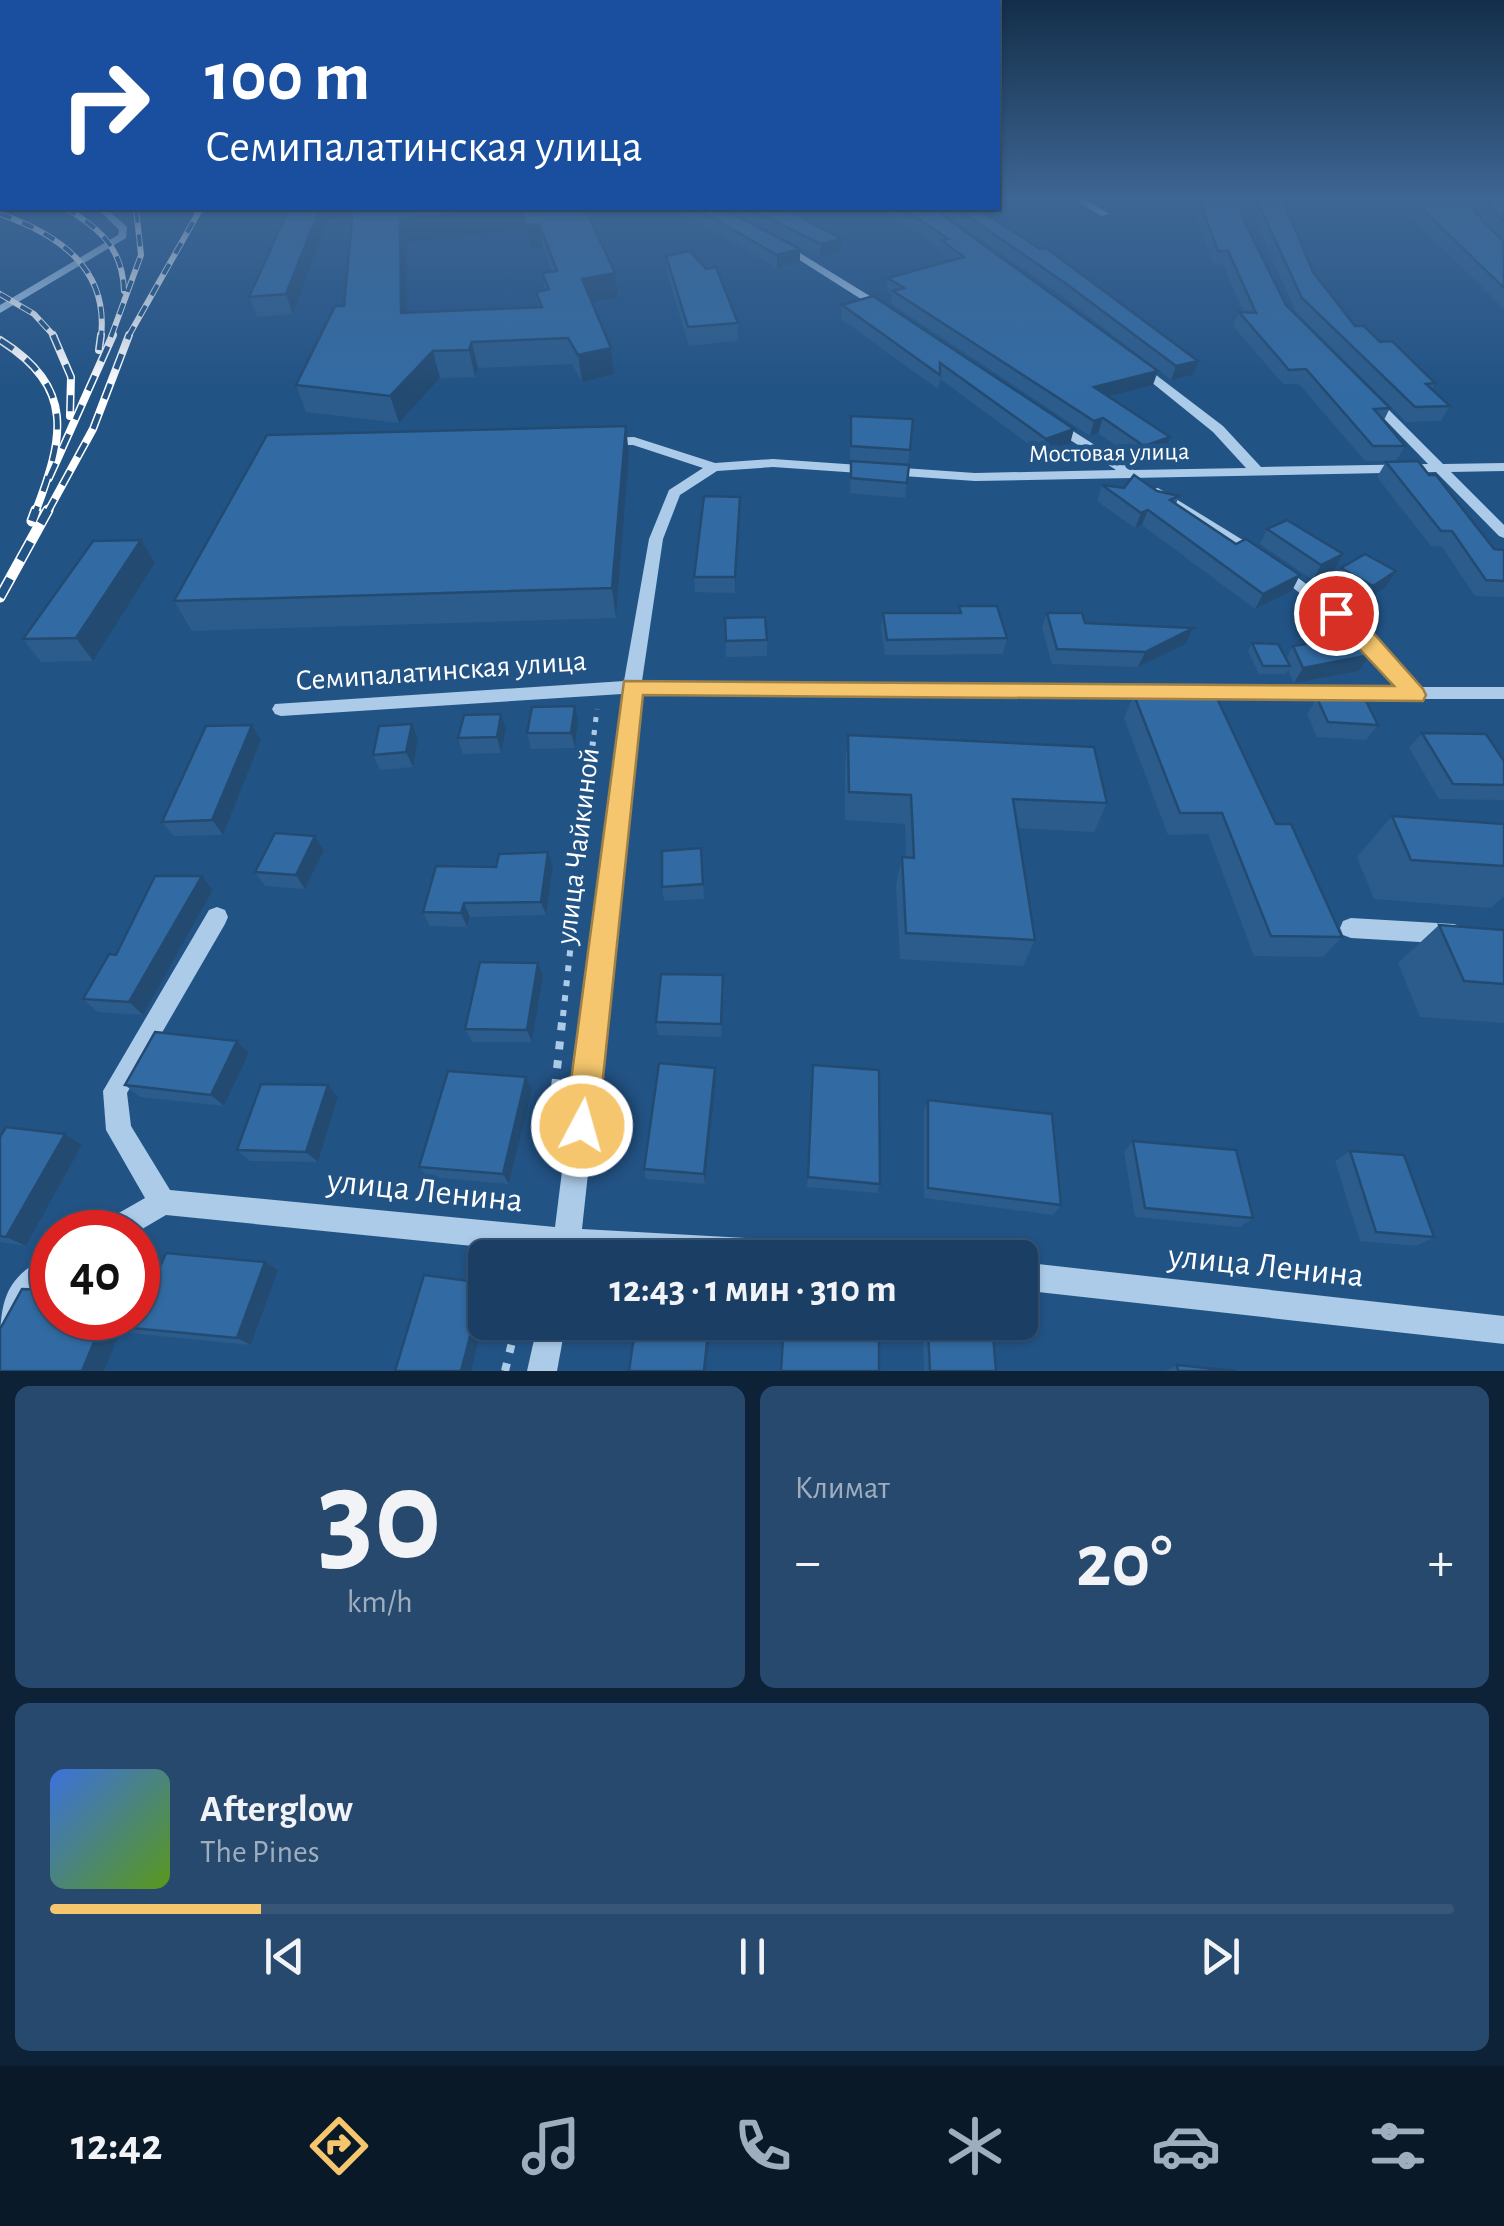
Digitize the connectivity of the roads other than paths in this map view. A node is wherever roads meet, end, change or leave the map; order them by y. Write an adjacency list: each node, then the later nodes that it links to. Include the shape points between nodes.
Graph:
1 (81, 261): 3 (street)
2 (812, 261): 4 (street)
3 (0, 310)
4 (893, 314)
5 (1121, 352): 12 (street, via 1218,429)
6 (1358, 385): 11 (street)
7 (1038, 412): 13 (street)
8 (596, 442): 9 (street, via 634,442)
9 (714, 467): 13 (street, Мостовая улица); 15 (street, улица Чайкиной, via 674,494 656,539)
10 (1504, 467): 11 (street, Мостовая улица)
11 (1440, 469): 12 (street, Мостовая улица); 14 (street)
12 (1258, 472): 13 (street, Мостовая улица)
13 (1134, 476): 17 (street, via 1288,574 1360,633)
14 (1504, 533)
15 (632, 687): 17 (street, Семипалатинская улица); 18 (street, Семипалатинская улица); 25 (street, улица Чайкиной)
16 (1504, 693): 17 (street, Семипалатинская улица)
17 (1415, 695)
18 (281, 709)
19 (217, 918): 22 (street, via 115,1092 119,1130)
20 (1351, 928): 21 (street)
21 (1485, 936)
22 (163, 1202): 23 (street); 24 (street, улица Ленина)
23 (150, 1210)
24 (490, 1240)
25 (568, 1240)
26 (1038, 1278): 28 (street, улица Ленина)
27 (30, 1282): 29 (street)
28 (1504, 1330)
29 (0, 1339)
30 (548, 1340): 31 (street)
31 (542, 1371)

